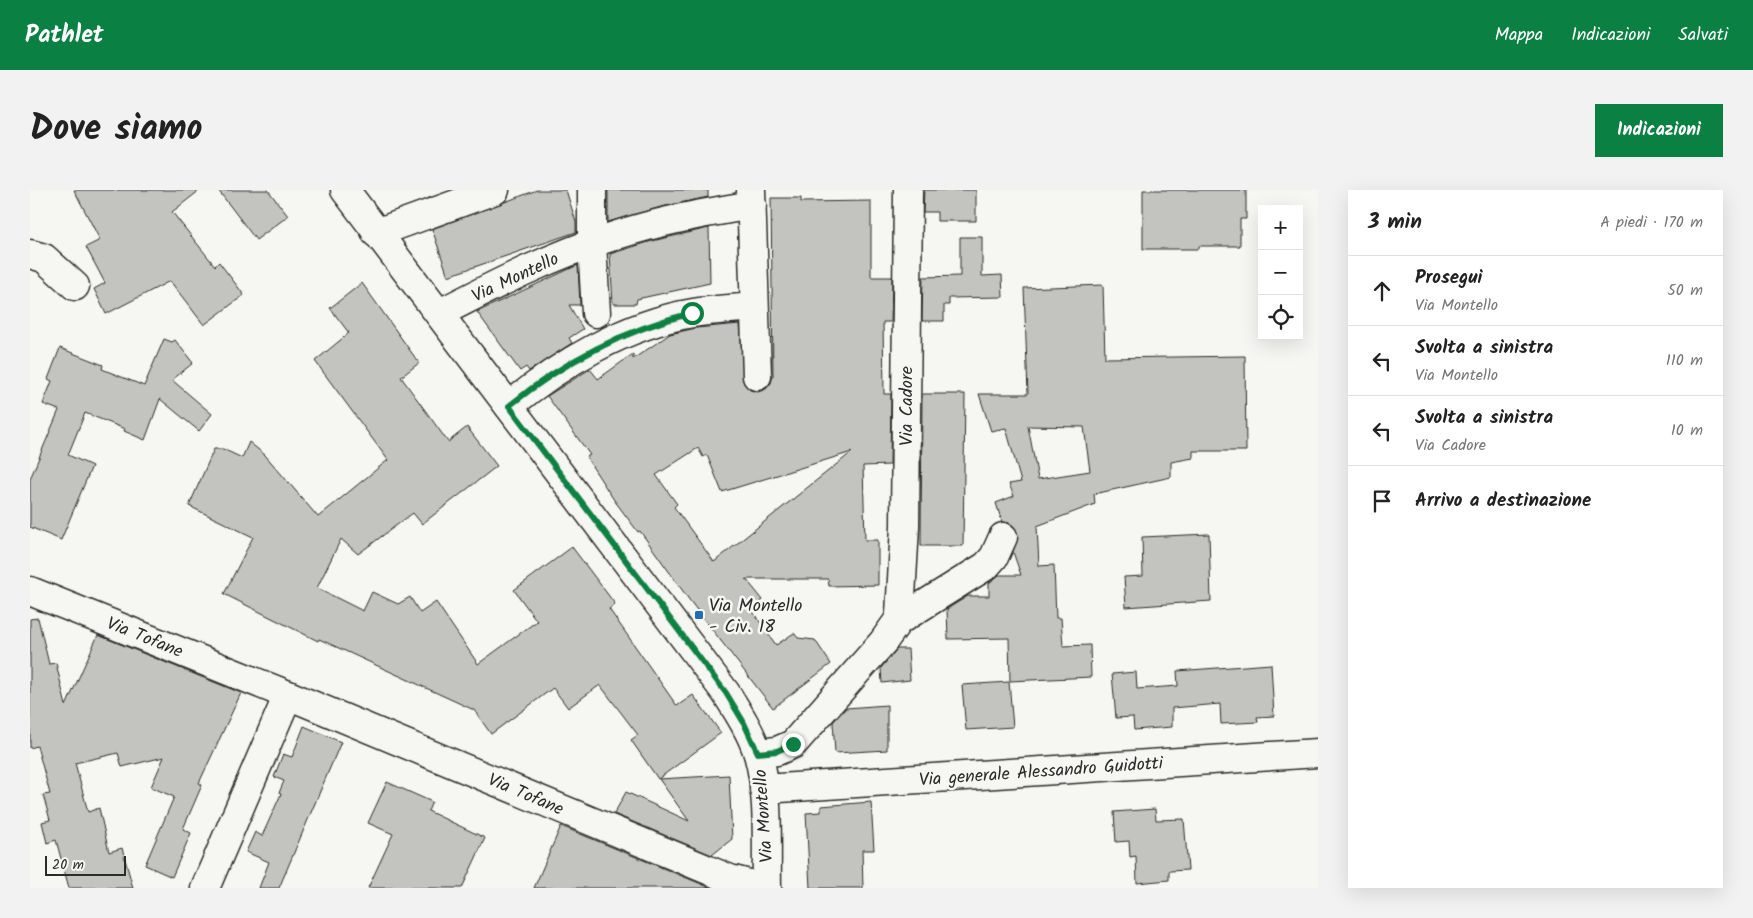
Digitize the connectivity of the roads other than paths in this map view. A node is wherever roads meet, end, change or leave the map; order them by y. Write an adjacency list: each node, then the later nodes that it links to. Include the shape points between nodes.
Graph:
1 (345, 190): 7 (street, Via Montello)
2 (448, 190): 7 (street)
3 (495, 190): 7 (street)
4 (592, 190): 8 (street)
5 (908, 190): 18 (street, Via Cadore, via 905,527 903,590)
6 (751, 198): 8 (street, Via Montello); 11 (street, Via Montello)
7 (374, 230): 12 (street, Via Montello)
8 (592, 244): 12 (street, Via Montello, via 508,278); 13 (street)
9 (30, 254): 10 (street, via 44,258)
10 (75, 286)
11 (754, 307): 14 (street, Via Montello); 15 (street, via 692,313 638,329 590,352)
12 (440, 313): 15 (street, Via Montello)
13 (596, 313)
14 (757, 376)
15 (509, 406): 20 (street, Via Montello, via 726,693)
16 (1003, 537): 18 (street, Via Cadore, via 986,566)
17 (30, 591): 19 (street, Via Tofane)
18 (898, 621): 20 (street, Via Cadore, via 793,744 777,751)
19 (288, 695): 23 (street); 24 (street, Via Tofane, via 730,879)
20 (758, 753): 22 (street, Via Montello)
21 (1318, 753): 22 (street, Via generale Alessandro Guidotti)
22 (764, 789): 24 (street, Via Montello)
23 (205, 888)
24 (766, 888)

